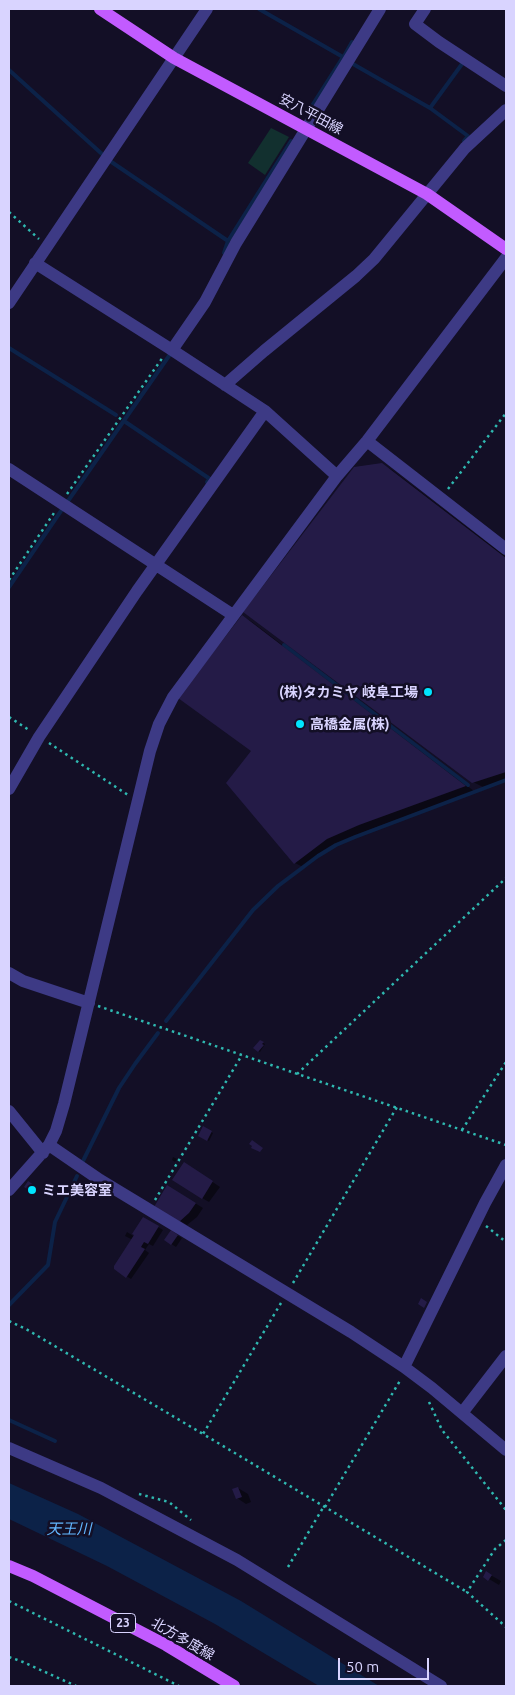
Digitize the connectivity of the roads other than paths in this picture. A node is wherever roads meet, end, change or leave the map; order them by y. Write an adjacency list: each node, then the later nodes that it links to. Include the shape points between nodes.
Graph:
1 (100, 9): 5 (main road, 安八平田線)
2 (207, 9): 5 (street)
3 (380, 9): 8 (street)
4 (425, 9): 6 (street, via 415,24)
5 (174, 58): 8 (main road, 安八平田線); 12 (street)
6 (506, 86)
7 (506, 110): 9 (street, via 465,148)
8 (306, 128): 9 (main road, 安八平田線); 14 (street, via 236,243 205,302)
9 (427, 194): 10 (main road, 安八平田線); 15 (street, via 374,259)
10 (506, 249)
11 (506, 258): 17 (street)
12 (35, 263): 13 (street); 14 (street)
13 (9, 302)
14 (171, 349): 15 (street)
15 (225, 385): 16 (street)
16 (265, 411): 19 (street); 21 (street)
17 (367, 441): 19 (street); 20 (street)
18 (9, 469): 21 (street)
19 (337, 476): 22 (street)
20 (506, 549)
21 (156, 565): 22 (street); 23 (street, via 39,737)
22 (233, 615): 25 (street, via 172,697 159,724)
23 (9, 789)
24 (9, 973): 25 (street, via 23,981)
25 (89, 1003): 27 (street, via 64,1104 56,1131)
26 (9, 1111): 27 (street)
27 (46, 1149): 29 (street); 31 (street)
28 (506, 1165): 31 (street)
29 (9, 1190)
30 (506, 1356): 32 (street)
31 (406, 1368): 32 (street)
32 (462, 1413): 34 (street)
33 (9, 1448): 37 (street, via 101,1488 237,1560)
34 (506, 1450)
35 (9, 1566): 36 (main road, 北方多度線 / 23, via 166,1645)
36 (234, 1686)
37 (441, 1686)

